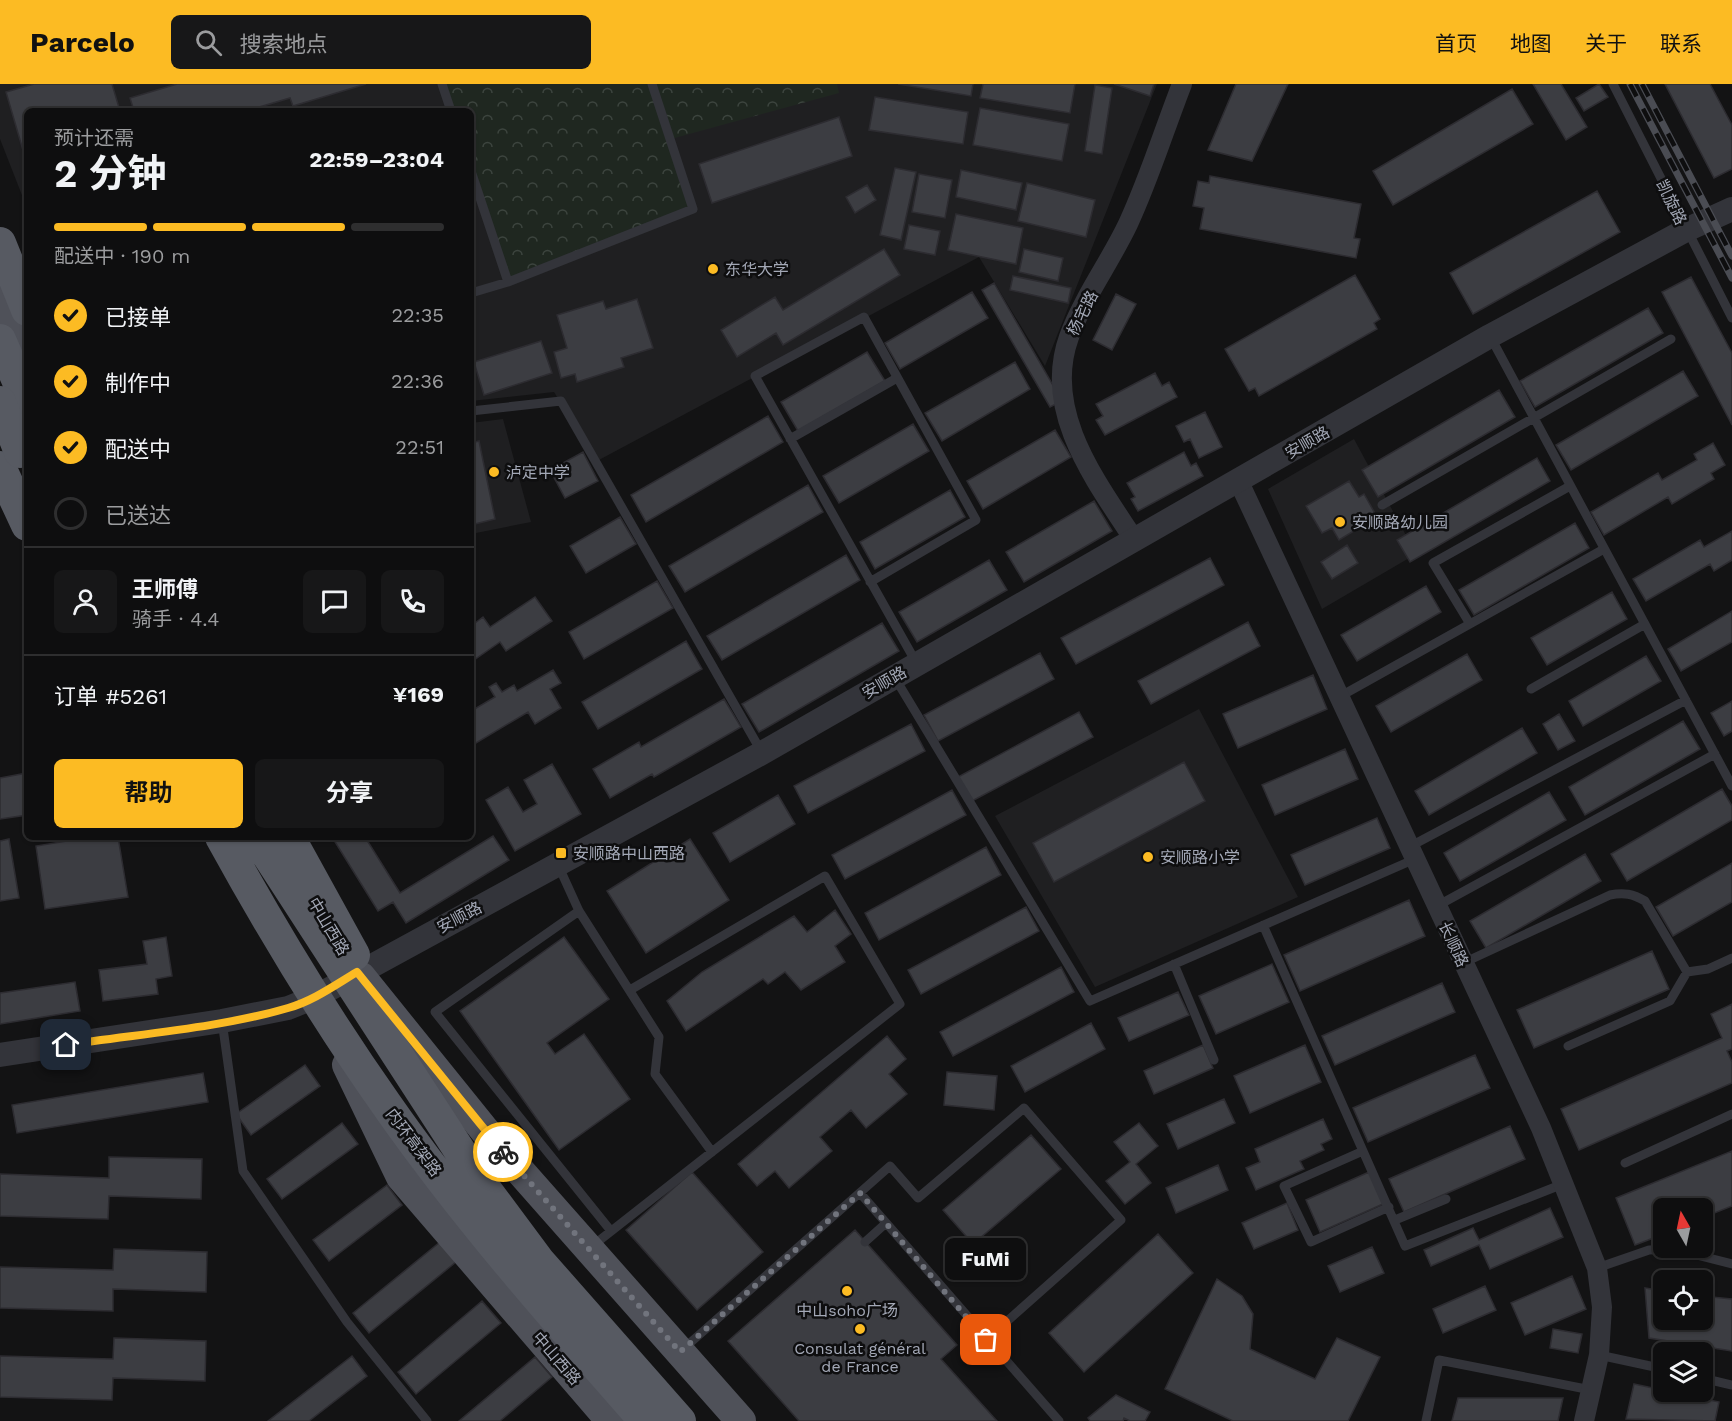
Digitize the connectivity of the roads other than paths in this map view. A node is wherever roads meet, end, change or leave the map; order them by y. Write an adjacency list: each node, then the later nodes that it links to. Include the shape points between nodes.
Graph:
1 (442, 84): 5 (lane)
2 (652, 84): 10 (lane, via 693,209)
3 (1182, 84): 31 (street, 杨宅路, via 1128,224 1069,335 1063,357 1062,394 1070,429 1092,475)
4 (1613, 84): 8 (lane, 凯旋路)
5 (450, 108)
6 (474, 180): 10 (lane)
7 (1732, 209): 8 (street, 安顺路)
8 (1686, 230): 14 (lane, 凯旋路); 15 (street, 安顺路)
9 (0, 243): 13 (highway)
10 (508, 282): 12 (lane)
11 (0, 283): 18 (main road)
12 (474, 292)
13 (24, 303)
14 (1732, 318)
15 (1490, 336): 22 (lane); 27 (street, 安顺路)
16 (1671, 339): 22 (lane)
17 (0, 340): 20 (highway)
18 (24, 350)
19 (897, 378): 23 (lane); 23 (lane, via 864,317 755,376); 33 (lane, via 976,520)
20 (7, 401): 24 (main road); 25 (highway, bridge)
21 (474, 411): 41 (lane, via 561,401)
22 (1533, 417): 28 (lane); 29 (lane)
23 (790, 439): 33 (lane)
24 (24, 449)
25 (24, 456)
26 (0, 467): 30 (highway)
27 (1239, 482): 31 (street, 安顺路); 39 (street, 长顺路)
28 (1570, 486): 32 (lane); 34 (lane, via 1432,563)
29 (1382, 505)
30 (24, 519)
31 (1135, 541): 36 (street, 安顺路)
32 (1604, 549): 34 (lane); 35 (lane)
33 (870, 582): 36 (lane)
34 (1470, 624): 39 (lane)
35 (1645, 624): 38 (lane); 40 (lane)
36 (917, 664): 37 (street, 安顺路)
37 (894, 676): 41 (street, 安顺路); 58 (lane, via 1090,1001)
38 (1531, 689)
39 (1339, 697): 50 (street, 长顺路)
40 (1686, 700): 42 (lane); 50 (lane)
41 (762, 753): 51 (street, 安顺路)
42 (1715, 754): 43 (lane); 52 (lane)
43 (1732, 786)
44 (211, 840): 53 (highway, bridge)
45 (222, 840): 53 (highway, 内环高架路, bridge)
46 (222, 840): 62 (main road, 中山西路)
47 (258, 840): 71 (highway, 内环高架路, bridge)
48 (276, 840): 59 (main road, 中山西路)
49 (291, 840): 71 (highway, bridge)
50 (1412, 853): 52 (street, 长顺路); 55 (lane)
51 (558, 864): 54 (lane); 59 (street, 安顺路)
52 (1437, 906): 57 (street, 长顺路)
53 (261, 911): 91 (highway, 内环高架路, bridge, via 392,1113 533,1294)
54 (579, 911): 61 (lane); 78 (lane, via 435,1012)
55 (1263, 924): 58 (lane); 68 (lane)
56 (1732, 958): 60 (lane, via 1708,969)
57 (1463, 963): 60 (lane, via 1620,893 1633,894 1645,901); 72 (street, 长顺路, via 1541,1128)
58 (1174, 964): 66 (lane)
59 (357, 972): 62 (street, 安顺路); 78 (main road, 中山西路, via 490,1137)
60 (1687, 972): 64 (lane, via 1670,1001)
61 (630, 990): 69 (lane, via 659,1037 655,1074); 69 (lane, via 825,876 900,1004)
62 (315, 997): 63 (street, 安顺路, via 288,1008); 90 (main road, 中山西路, via 401,1177)
63 (222, 1021): 65 (street, 安顺路); 89 (lane, via 243,1171 347,1322)
64 (1568, 1046)
65 (0, 1055)
66 (1214, 1060)
67 (1732, 1114): 70 (lane)
68 (1363, 1151): 75 (lane); 75 (lane, via 1284,1186 1311,1242)
69 (712, 1152): 78 (lane)
70 (1625, 1163)
71 (478, 1179): 92 (highway, 内环高架路, bridge, via 539,1261)
72 (1563, 1184): 76 (lane, via 1405,1246); 81 (street, 长顺路)
73 (860, 1193): 77 (lane); 82 (lane, via 890,1166 918,1198 1024,1108 1121,1220); 83 (lane)
74 (1446, 1199): 76 (lane)
75 (1389, 1207): 76 (lane)
76 (1395, 1220)
77 (885, 1224): 79 (lane); 82 (lane)
78 (600, 1240): 83 (main road, 中山西路)
79 (865, 1242)
80 (1732, 1264): 81 (lane, via 1673,1249 1649,1250)
81 (1598, 1268): 84 (street, 长顺路, via 1602,1307)
82 (986, 1340): 94 (lane)
83 (680, 1352): 93 (main road, 中山西路)
84 (1599, 1355): 85 (lane); 88 (street, 长顺路)
85 (1653, 1367)
86 (1713, 1381): 87 (lane)
87 (1732, 1385)
88 (1591, 1390): 95 (lane, via 1439,1360); 96 (street, 长顺路)
89 (427, 1421)
90 (611, 1421)
91 (645, 1421)
92 (680, 1421)
93 (741, 1421)
94 (1059, 1421)
95 (1426, 1421)
96 (1584, 1421)

